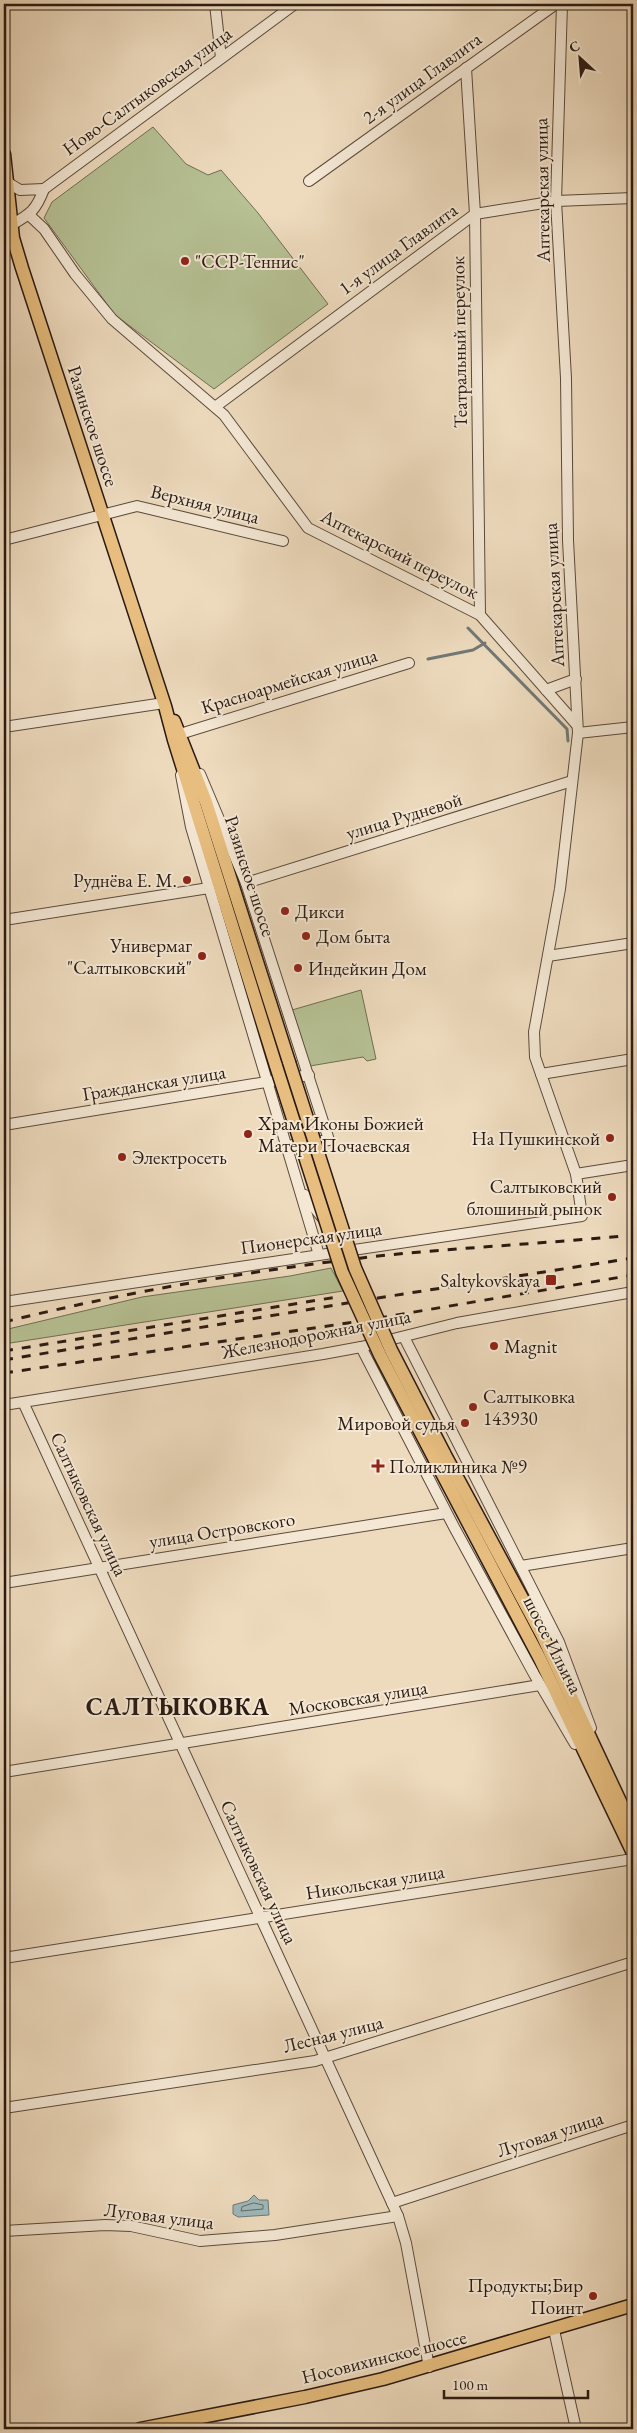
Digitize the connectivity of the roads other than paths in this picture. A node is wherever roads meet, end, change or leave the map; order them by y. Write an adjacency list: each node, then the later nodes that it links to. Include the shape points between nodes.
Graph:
1 (215, 4): 5 (street)
2 (295, 4): 5 (street, Ново-Салтыковская улица)
3 (556, 4): 6 (street, 2-я улица Главлита)
4 (562, 4): 12 (street, Аптекарская улица)
5 (221, 58): 10 (street, Ново-Салтыковская улица)
6 (466, 68): 8 (street, 2-я улица Главлита); 13 (street, Театральный переулок)
7 (4, 154): 9 (main road, Разинское шоссе)
8 (309, 181)
9 (7, 182): 10 (street, via 20,190); 15 (main road, Разинское шоссе)
10 (44, 189): 14 (street, via 37,207)
11 (633, 198): 12 (street, 1-я улица Главлита)
12 (556, 201): 13 (street, 1-я улица Главлита); 22 (street, Аптекарская улица, via 566,378 568,540)
13 (475, 214): 16 (street, 1-я улица Главлита); 20 (street, Театральный переулок)
14 (29, 215): 15 (street); 16 (street, Аптекарский переулок, via 112,319)
15 (12, 225): 17 (main road, Разинское шоссе, via 22,268)
16 (215, 407): 20 (street, Аптекарский переулок, via 308,528)
17 (102, 513): 18 (street, Верхняя улица); 19 (street, Верхняя улица, via 137,506); 24 (main road, Разинское шоссе)
18 (4, 540)
19 (283, 541)
20 (480, 615): 23 (street, Аптекарский переулок)
21 (409, 663): 28 (street, Красноармейская улица)
22 (576, 679): 23 (street); 27 (street, Аптекарская улица)
23 (546, 690): 27 (street, Аптекарский переулок)
24 (165, 704): 25 (street); 28 (main road, Разинское шоссе); 29 (main road, Разинское шоссе)
25 (4, 727)
26 (633, 727): 27 (street)
27 (577, 729): 30 (street, Аптекарская улица)
28 (180, 734): 29 (main road, Разинское шоссе)
29 (184, 755): 31 (street, via 207,787); 32 (street, via 183,793); 55 (main road, Разинское шоссе, bridge, via 242,910 355,1268); 55 (main road, Разинское шоссе, bridge, via 276,1066 342,1272 380,1355)
30 (572, 781): 31 (street, улица Рудневой); 35 (street, Аптекарская улица, via 560,889)
31 (246, 883): 38 (street)
32 (209, 888): 33 (street); 39 (street)
33 (4, 920)
34 (633, 943): 35 (street)
35 (548, 956): 37 (street, Аптекарская улица, via 534,1032 535,1057)
36 (633, 1059): 37 (street)
37 (540, 1074): 43 (street, Аптекарская улица)
38 (309, 1075): 39 (street, Гражданская улица); 41 (street, via 329,1140)
39 (268, 1082): 40 (street, Гражданская улица); 41 (street)
40 (8, 1125)
41 (287, 1146): 44 (street)
42 (633, 1165): 43 (street)
43 (576, 1174): 45 (street, Пионерская улица, via 582,1216)
44 (299, 1186): 45 (street, via 328,1223); 46 (street)
45 (342, 1251): 46 (street, Пионерская улица)
46 (319, 1255): 48 (street, Пионерская улица)
47 (633, 1292): 49 (street, Железнодорожная улица, via 457,1323)
48 (4, 1302)
49 (404, 1337): 50 (street, Железнодорожная улица); 51 (street)
50 (361, 1347): 52 (street); 53 (street, Железнодорожная улица)
51 (423, 1375): 52 (street, via 411,1367 394,1369 386,1378); 58 (street)
52 (385, 1394): 56 (street)
53 (23, 1402): 54 (street, Железнодорожная улица); 59 (street, Салтыковская улица)
54 (4, 1405)
55 (439, 1456): 63 (main road, шоссе Ильича, via 542,1634); 65 (main road, шоссе Ильича)
56 (446, 1513): 59 (street, улица Островского); 61 (street)
57 (633, 1548): 58 (street)
58 (521, 1566): 63 (street, via 569,1667)
59 (99, 1568): 60 (street, улица Островского); 62 (street, Салтыковская улица)
60 (4, 1583)
61 (540, 1685): 62 (street, Московская улица); 65 (street)
62 (181, 1744): 64 (street, Московская улица); 71 (street, Салтыковская улица)
63 (604, 1766): 66 (main road, шоссе Ильича)
64 (4, 1772)
65 (600, 1784): 66 (main road, шоссе Ильича)
66 (612, 1796): 67 (main road, шоссе Ильича); 69 (main road, шоссе Ильича)
67 (630, 1811): 68 (main road, шоссе Ильича)
68 (633, 1829)
69 (633, 1853)
70 (633, 1859): 71 (street, Никольская улица)
71 (261, 1918): 72 (street, Никольская улица); 74 (street, Салтыковская улица)
72 (4, 1958)
73 (633, 1962): 74 (street, Лесная улица)
74 (325, 2058): 75 (street, Лесная улица); 77 (street, Салтыковская улица)
75 (4, 2108)
76 (633, 2125): 77 (street, Луговая улица)
77 (392, 2203): 78 (street, Салтыковская улица)
78 (398, 2216): 79 (street, Луговая улица, via 274,2235 200,2242 130,2226); 82 (street, Салтыковская улица)
79 (4, 2231)
80 (633, 2305): 81 (main road, Носовихинское шоссе)
81 (554, 2330): 82 (main road, Носовихинское шоссе); 84 (street)
82 (429, 2367): 83 (main road, Носовихинское шоссе, via 305,2397)
83 (140, 2429)
84 (576, 2429)

